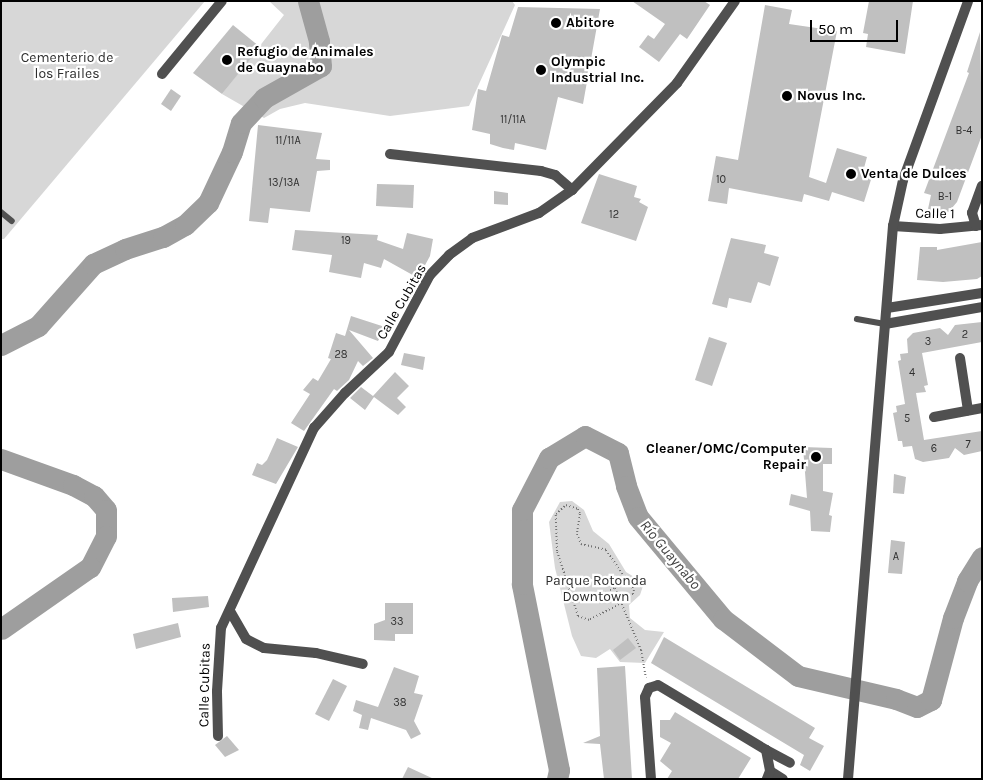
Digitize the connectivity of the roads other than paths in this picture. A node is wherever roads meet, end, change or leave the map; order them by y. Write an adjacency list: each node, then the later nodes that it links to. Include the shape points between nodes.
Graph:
1 (222, 1): 4 (street)
2 (735, 1): 7 (street, Calle Cubitas, via 677,83)
3 (968, 1): 11 (street, via 903,180)
4 (162, 74)
5 (390, 154): 7 (street, via 541,171 555,175)
6 (982, 186): 10 (street, Calle 1, via 972,212)
7 (572, 190): 21 (street, Calle Cubitas, via 539,213 472,238 449,254 430,275 390,352 345,393 314,428)
8 (1, 212): 9 (lane)
9 (12, 221)
10 (979, 225): 11 (street, Calle 1, via 940,229)
11 (893, 226): 14 (street)
12 (982, 293): 14 (street)
13 (982, 307): 16 (street)
14 (887, 308): 16 (street)
15 (857, 319): 16 (lane)
16 (885, 324): 29 (street)
17 (960, 358): 19 (street)
18 (982, 408): 19 (street)
19 (968, 410): 20 (street)
20 (934, 417)
21 (230, 611): 22 (street, via 246,639 264,648 316,653); 23 (street, Calle Cubitas, via 221,628)
22 (363, 664)
23 (218, 736)
24 (766, 750): 25 (street); 26 (street); 27 (street, via 666,688 649,688 645,697)
25 (790, 763)
26 (768, 775): 28 (street)
27 (651, 779)
28 (783, 779)
29 (848, 779)

